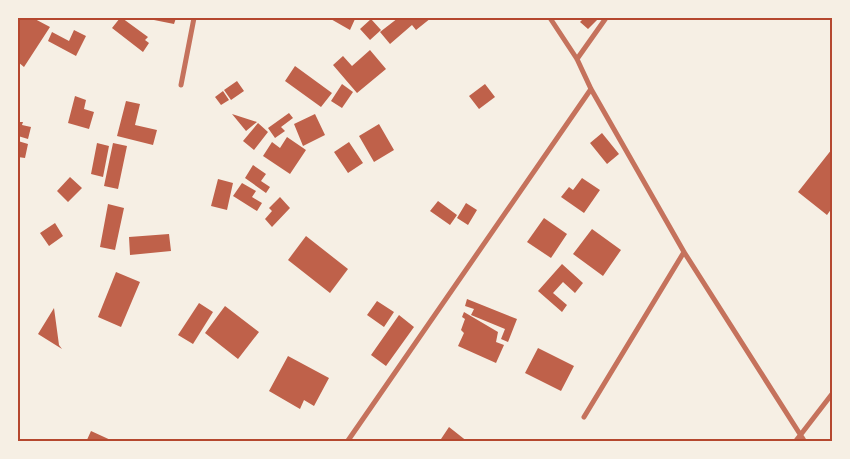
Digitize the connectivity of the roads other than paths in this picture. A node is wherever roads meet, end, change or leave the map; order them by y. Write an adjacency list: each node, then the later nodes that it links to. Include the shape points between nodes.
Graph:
1 (194, 18): 5 (street)
2 (550, 18): 4 (street)
3 (606, 18): 4 (street)
4 (577, 59): 6 (street)
5 (181, 85)
6 (591, 90): 7 (street); 11 (street)
7 (684, 252): 9 (street); 10 (street)
8 (832, 394): 10 (street)
9 (584, 417)
10 (801, 433): 12 (street); 13 (street)
11 (347, 442)
12 (795, 442)
13 (806, 442)

